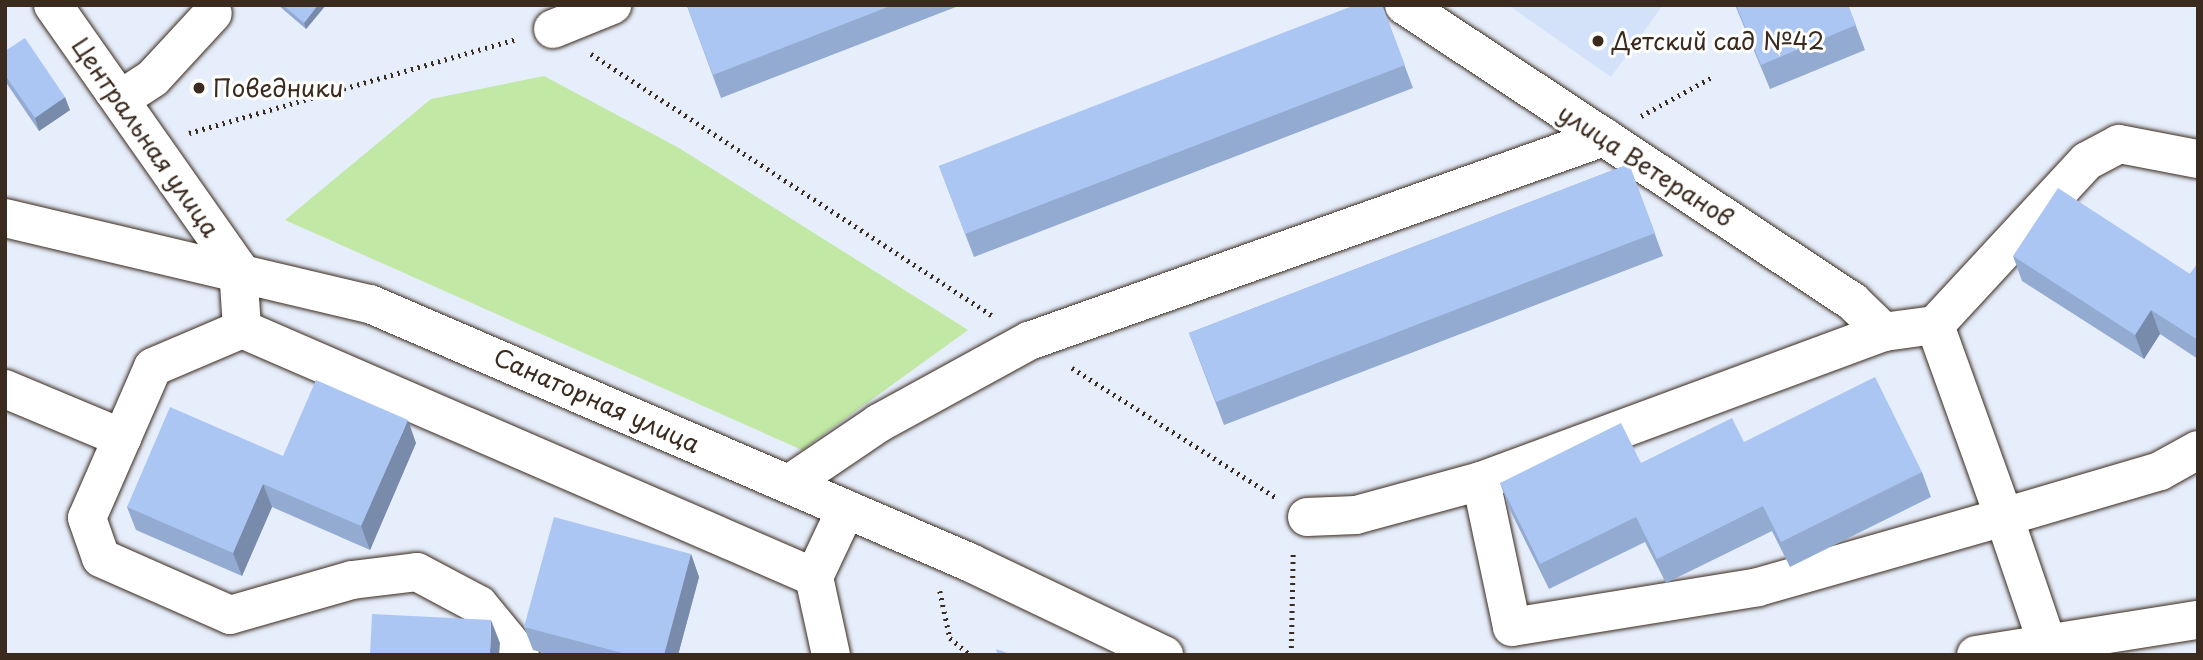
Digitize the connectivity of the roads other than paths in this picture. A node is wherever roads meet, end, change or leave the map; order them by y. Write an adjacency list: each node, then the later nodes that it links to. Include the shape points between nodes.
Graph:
1 (53, 5): 6 (street, Центральная улица)
2 (612, 5): 5 (street)
3 (1404, 5): 7 (street, улица Ветеранов)
4 (213, 13): 6 (street, via 153,78)
5 (553, 29)
6 (121, 99): 10 (street, Центральная улица)
7 (1604, 137): 13 (street, улица Ветеранов, via 1853,302); 18 (street, via 1029,341 879,423)
8 (2198, 159): 11 (street, via 2119,144 2087,161)
9 (5, 218): 10 (street, Санаторная улица)
10 (238, 268): 12 (street); 18 (street, Санаторная улица, via 370,304)
11 (1935, 325): 13 (street); 21 (street)
12 (243, 329): 15 (street, via 153,367); 22 (street)
13 (1884, 332): 17 (street)
14 (5, 389): 15 (street)
15 (122, 438): 26 (street, via 87,518 101,558 230,615 352,580 417,572 480,605)
16 (2198, 450): 21 (street, via 2160,471)
17 (1481, 481): 20 (street, via 1356,515); 21 (street, via 1512,627 1758,587)
18 (789, 484): 19 (street, Санаторная улица)
19 (846, 509): 22 (street); 24 (street, Санаторная улица)
20 (1307, 517)
21 (2004, 517): 25 (street)
22 (814, 577): 27 (street)
23 (2198, 620): 25 (street)
24 (1094, 640): 28 (street, Санаторная улица)
25 (2047, 643): 29 (street)
26 (520, 655)
27 (831, 655)
28 (1164, 655)
29 (1976, 655)

